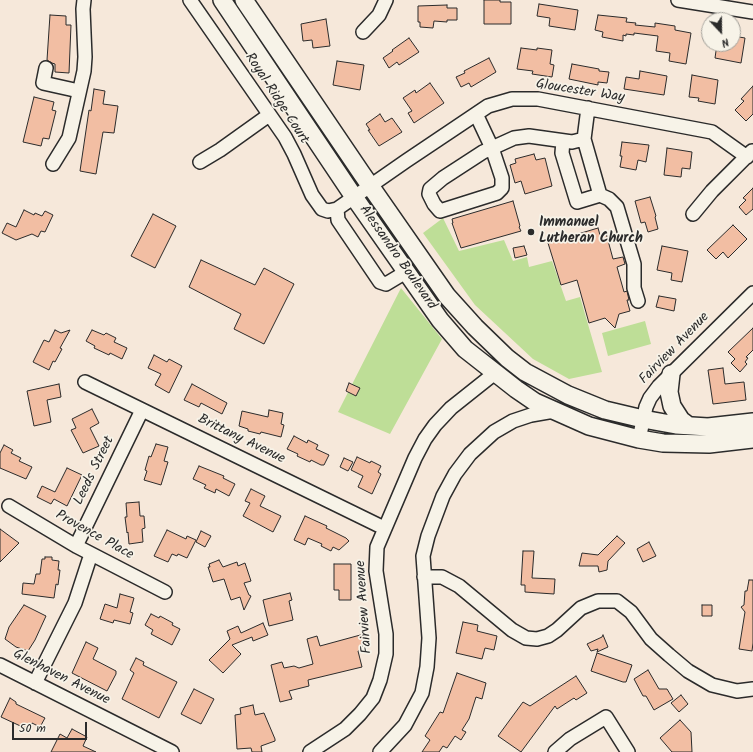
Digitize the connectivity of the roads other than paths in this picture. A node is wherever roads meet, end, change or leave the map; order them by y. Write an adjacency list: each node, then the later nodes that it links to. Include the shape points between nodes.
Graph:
1 (84, 0): 11 (street, via 85,57)
2 (190, 0): 14 (street, Royal Ridge Court)
3 (222, 0): 23 (main road, Alessandro Boulevard)
4 (244, 0): 21 (main road, Alessandro Boulevard)
5 (386, 0): 9 (street, via 378,15)
6 (678, 0): 7 (street)
7 (705, 2): 8 (street)
8 (753, 12)
9 (363, 32)
10 (46, 68): 11 (street, via 41,89)
11 (79, 92): 20 (street, via 69,138)
12 (588, 108): 13 (street, Gloucester Way, via 538,99 512,99 488,106); 15 (street); 18 (street, Gloucester Way, via 712,132)
13 (476, 114): 17 (street); 21 (street, Gloucester Way)
14 (269, 115): 19 (street); 24 (street, Royal Ridge Court, via 294,154 316,203 328,211)
15 (584, 138): 16 (street, via 572,142); 22 (street)
16 (563, 141): 17 (street, via 529,136 514,138); 22 (street, via 562,153 577,202)
17 (492, 148): 17 (street, via 443,178 430,189 429,194 440,211 498,193 502,188 502,178)
18 (750, 154): 25 (street)
19 (200, 162)
20 (53, 164)
21 (370, 186): 23 (street, Gloucester Way); 32 (main road, Alessandro Boulevard, via 447,296 475,328 525,372)
22 (600, 195): 28 (street, via 609,199 616,207 634,264 634,288)
23 (354, 197): 24 (street); 26 (main road, Alessandro Boulevard)
24 (337, 209): 26 (street, via 338,220 380,282 386,284)
25 (692, 214)
26 (406, 272): 29 (main road, Alessandro Boulevard, via 454,337)
27 (753, 293): 30 (street, Fairview Avenue)
28 (638, 302)
29 (495, 372): 32 (main road, via 512,372 550,396); 34 (main road, Alessandro Boulevard, via 535,402); 41 (street, Fairview Avenue, via 451,408 425,438)
30 (671, 374): 35 (street, Fairview Avenue, via 650,398); 37 (main road, via 669,392 672,406 681,420)
31 (85, 382): 33 (street, Brittany Avenue)
32 (568, 395): 35 (main road, Alessandro Boulevard, via 605,410)
33 (142, 410): 41 (street, Brittany Avenue); 42 (street, Leeds Street)
34 (554, 411): 38 (main road, Alessandro Boulevard, via 589,426); 44 (street, via 513,421 494,432 470,454 446,491 428,536 423,556)
35 (643, 420): 37 (main road, Alessandro Boulevard); 38 (street, Fairview Avenue)
36 (753, 422): 37 (main road, Alessandro Boulevard, via 708,427)
37 (689, 426)
38 (640, 439): 39 (main road, Alessandro Boulevard, via 663,443 710,444)
39 (753, 440)
40 (9, 506): 42 (street, Provence Place)
41 (384, 528): 50 (street, Fairview Avenue, via 377,547 376,571 386,634 386,654 380,680 373,698 360,714 345,728)
42 (76, 546): 43 (street, Provence Place)
43 (91, 554): 45 (street, Provence Place); 47 (street, via 75,603)
44 (424, 577): 48 (street, via 442,578 459,586 512,630 526,638 548,636 581,608 598,601 617,601 631,612 651,638 688,671 712,685 737,691); 51 (street, via 429,638 422,693 405,725)
45 (164, 592)
46 (0, 665): 47 (street, Glenhaven Avenue)
47 (35, 683): 49 (street, Glenhaven Avenue)
48 (753, 689)
49 (172, 752)
50 (310, 752)
51 (380, 752)
52 (555, 752): 53 (street, via 570,739 606,717)
53 (628, 752)

